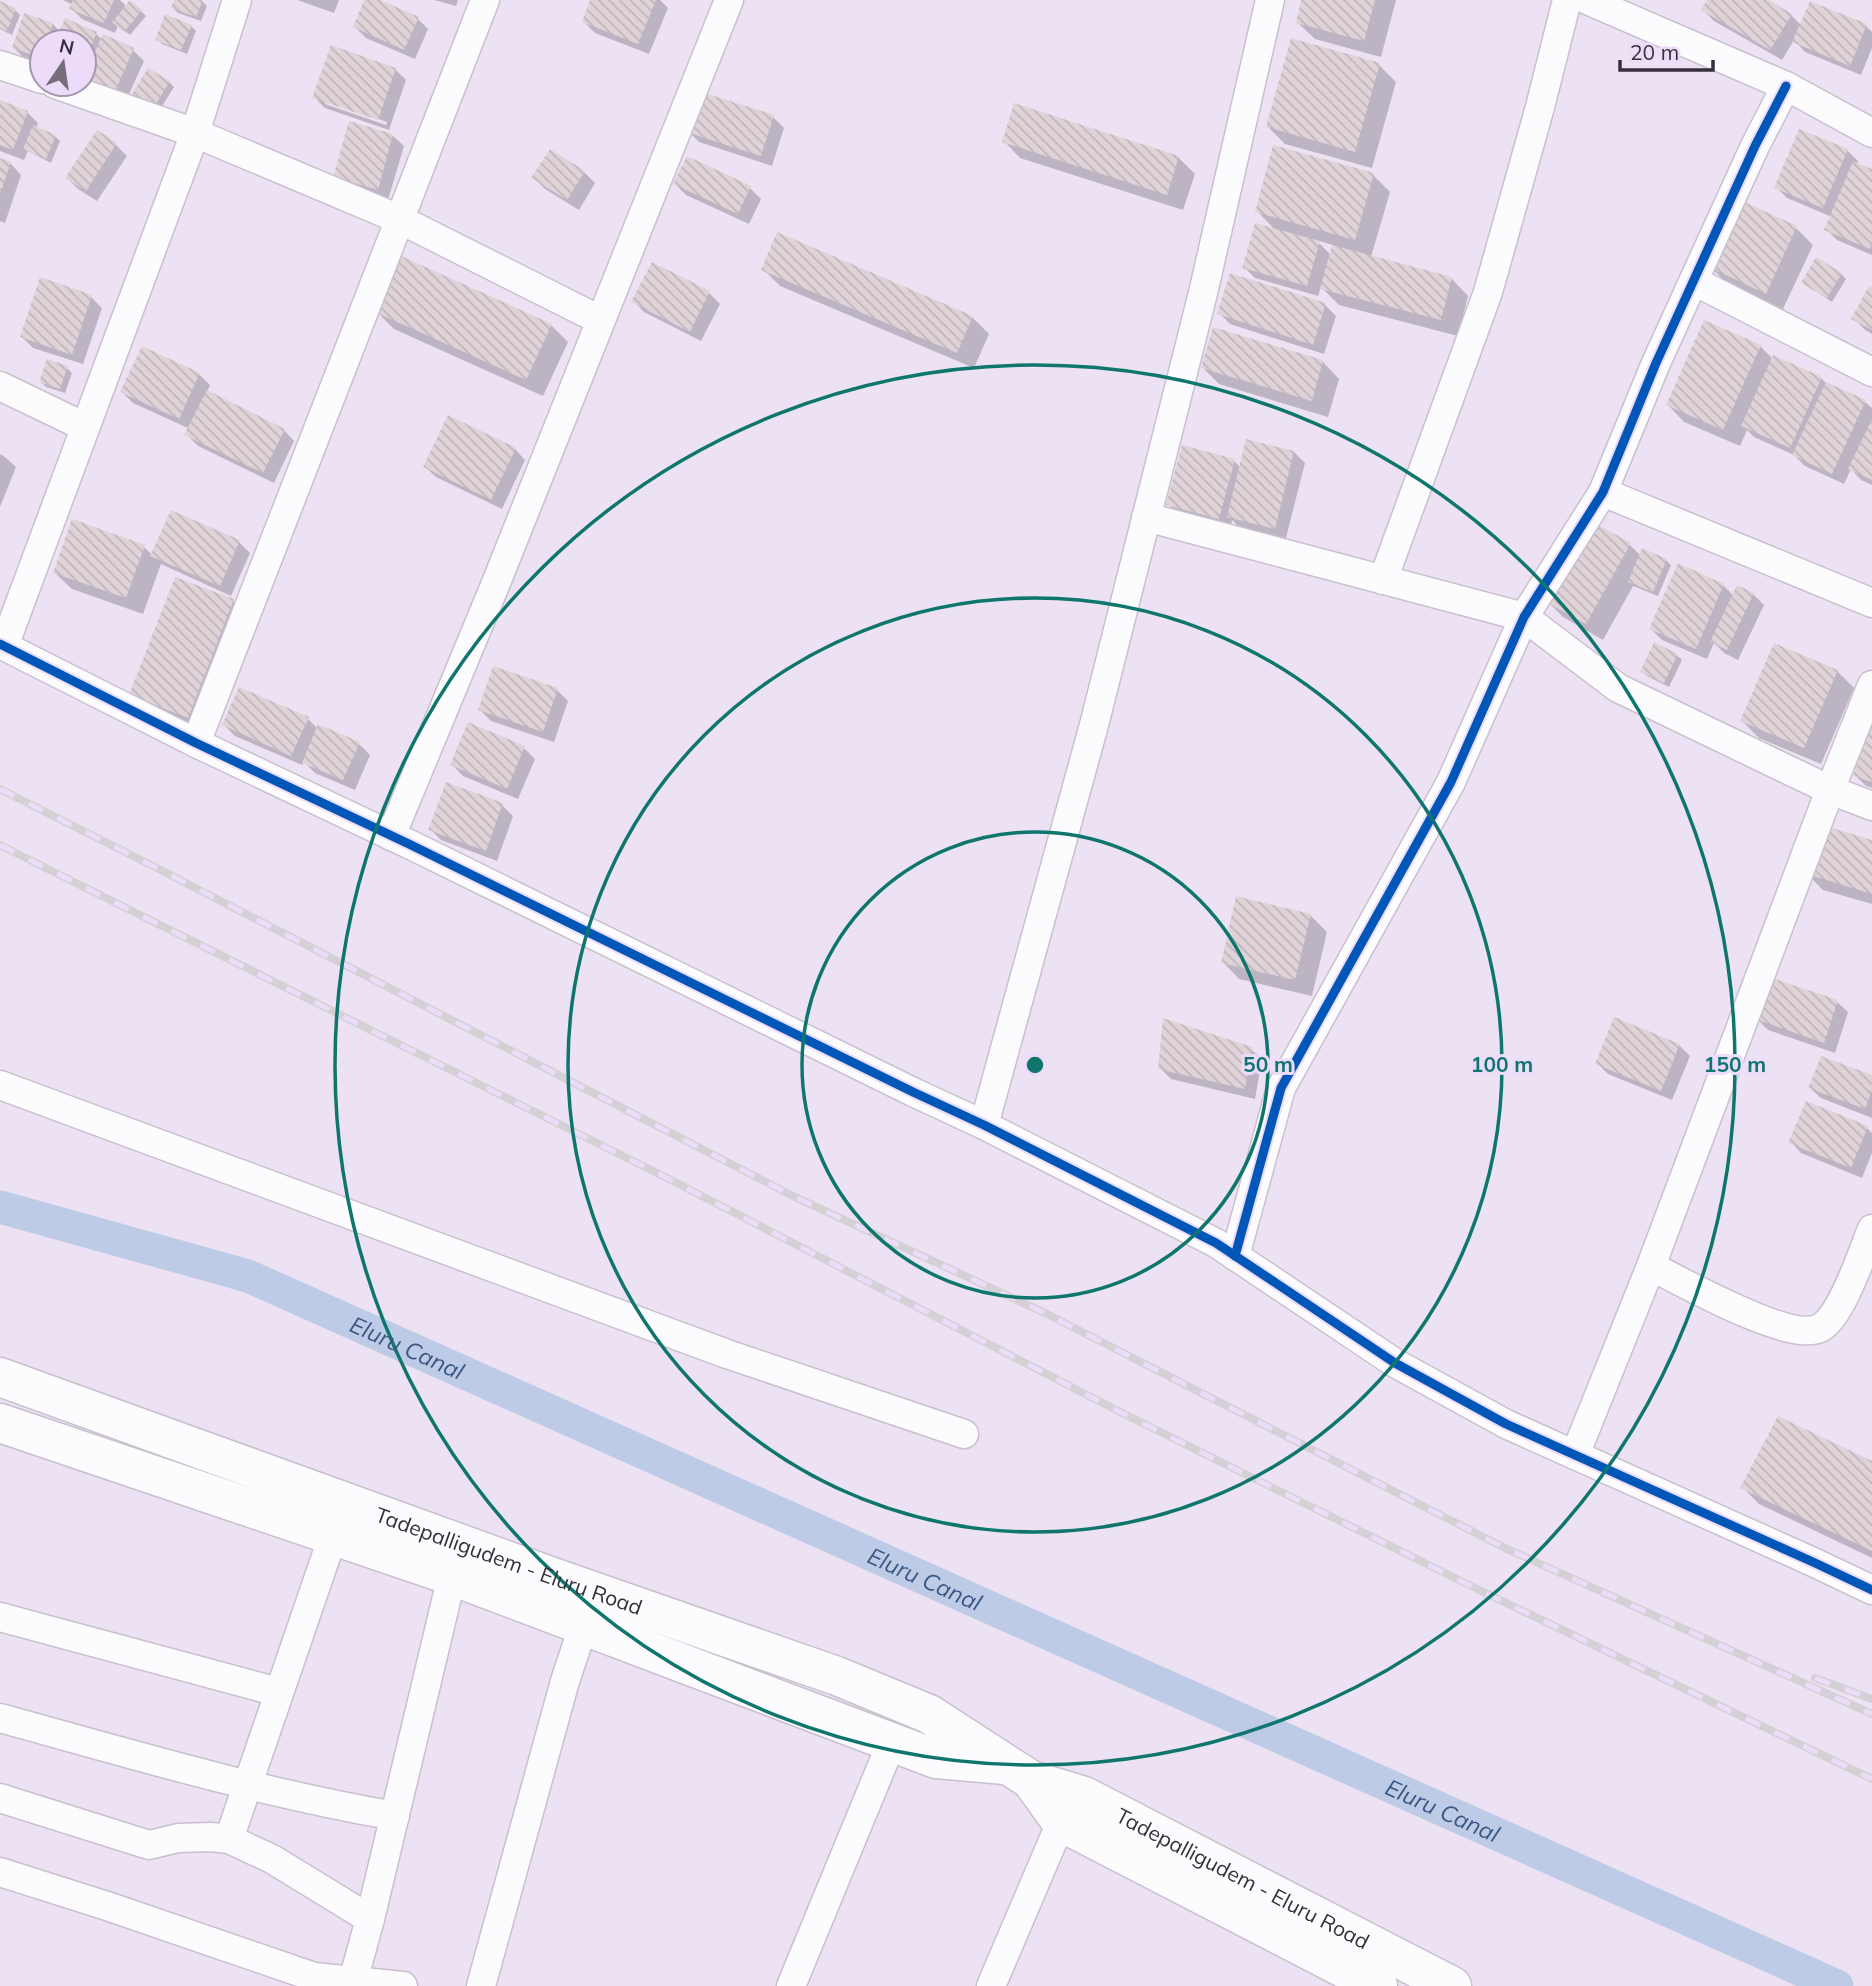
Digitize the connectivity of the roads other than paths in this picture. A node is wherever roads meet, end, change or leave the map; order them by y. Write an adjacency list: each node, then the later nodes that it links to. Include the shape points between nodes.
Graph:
1 (485, 0): 13 (street)
2 (729, 0): 15 (street)
3 (1270, 0): 20 (street)
4 (1567, 0): 21 (street, via 1488,292)
5 (1587, 0): 9 (street)
6 (235, 1): 11 (street)
7 (0, 65): 8 (street)
8 (28, 74)
9 (1786, 86): 12 (street); 14 (street)
10 (95, 98): 11 (street)
11 (195, 133): 13 (street); 18 (street)
12 (1872, 133)
13 (399, 219): 15 (street); 26 (street)
14 (1694, 281): 16 (street); 19 (street)
15 (600, 320): 29 (street)
16 (1872, 372)
17 (0, 386): 18 (street)
18 (85, 426): 24 (street)
19 (1603, 492): 22 (street); 23 (street)
20 (1146, 517): 21 (street); 31 (street)
21 (1383, 580): 23 (street)
22 (1872, 603)
23 (1524, 617): 27 (street, via 1618,688); 33 (street, via 1451,782 1281,1088)
24 (2, 645): 26 (street)
25 (1872, 685): 27 (street)
26 (196, 743): 29 (street)
27 (1830, 790): 28 (street); 34 (street)
28 (1872, 806)
29 (391, 836): 31 (street)
30 (0, 1085): 37 (street, via 727,1354)
31 (984, 1125): 33 (street)
32 (1872, 1229): 34 (street, via 1838,1310 1820,1328 1796,1330 1732,1308)
33 (1235, 1256): 38 (street, via 1395,1363 1506,1424)
34 (1651, 1266): 38 (street)
35 (0, 1377): 47 (main road, Tadepalligudem - Eluru Road, via 837,1676 929,1714)
36 (1, 1425): 39 (main road, Tadepalligudem - Eluru Road)
37 (964, 1434)
38 (1576, 1455): 41 (street)
39 (334, 1536): 40 (main road, Tadepalligudem - Eluru Road); 44 (street)
40 (452, 1576): 43 (main road, Tadepalligudem - Eluru Road); 50 (street)
41 (1872, 1590)
42 (0, 1617): 44 (street)
43 (583, 1627): 46 (main road, Tadepalligudem - Eluru Road); 57 (street)
44 (278, 1692): 48 (street)
45 (0, 1718): 48 (street)
46 (891, 1744): 47 (main road, Tadepalligudem - Eluru Road, via 936,1759); 58 (street)
47 (1004, 1763): 51 (main road, Tadepalligudem - Eluru Road); 61 (main road, Tadepalligudem - Eluru Road, via 1084,1796)
48 (247, 1786): 50 (street); 52 (street)
49 (0, 1798): 52 (street, via 149,1844 178,1838)
50 (395, 1816): 54 (street)
51 (1061, 1822): 59 (street); 60 (main road, Tadepalligudem - Eluru Road)
52 (229, 1839): 54 (street, via 272,1859)
53 (0, 1872): 55 (street, via 314,1977)
54 (370, 1919): 55 (street)
55 (353, 1981): 56 (street)
56 (402, 1986)
57 (481, 1986)
58 (791, 1986)
59 (991, 1986)
60 (1378, 1986)
61 (1451, 1986)

